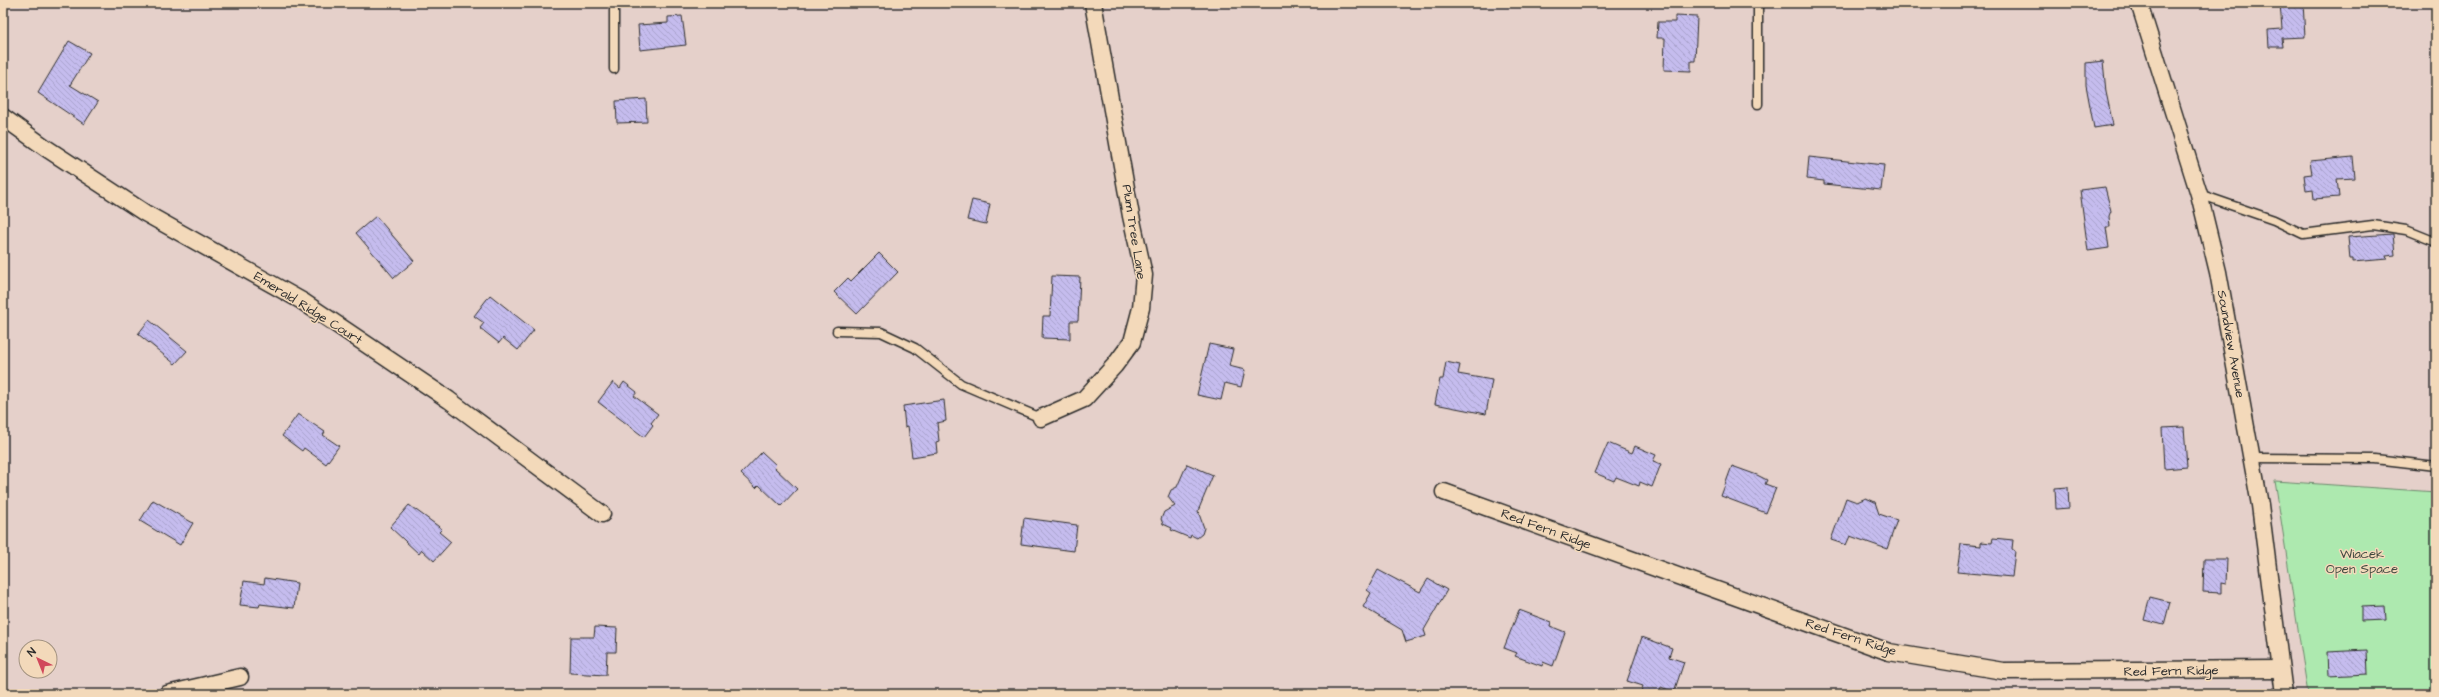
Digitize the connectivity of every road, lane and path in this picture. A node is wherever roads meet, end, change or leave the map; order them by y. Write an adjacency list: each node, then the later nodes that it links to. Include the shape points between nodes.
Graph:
1 (614, 3): 5 (lane)
2 (1093, 3): 11 (street, Plum Tree Lane, via 1144,275 1140,308 1132,342 1115,365 1084,399)
3 (1758, 3): 6 (lane)
4 (2139, 3): 8 (street, Soundview Avenue)
5 (614, 69)
6 (1758, 104)
7 (3, 117): 15 (street, Emerald Ridge Court, via 145,213 302,301 449,400)
8 (2199, 194): 9 (lane, via 2274,220 2303,234 2373,225 2406,230); 12 (street, Soundview Avenue, via 2218,272)
9 (2436, 242)
10 (838, 331): 11 (lane, via 881,332 915,348 961,384)
11 (1042, 418)
12 (2251, 458): 13 (lane, via 2375,459); 16 (street, Soundview Avenue, via 2260,505)
13 (2436, 466)
14 (1444, 492): 16 (street, Red Fern Ridge, via 1889,652 2003,671)
15 (602, 514)
16 (2280, 669): 19 (street, Soundview Avenue)
17 (240, 678): 18 (street)
18 (167, 694)
19 (2284, 694)

